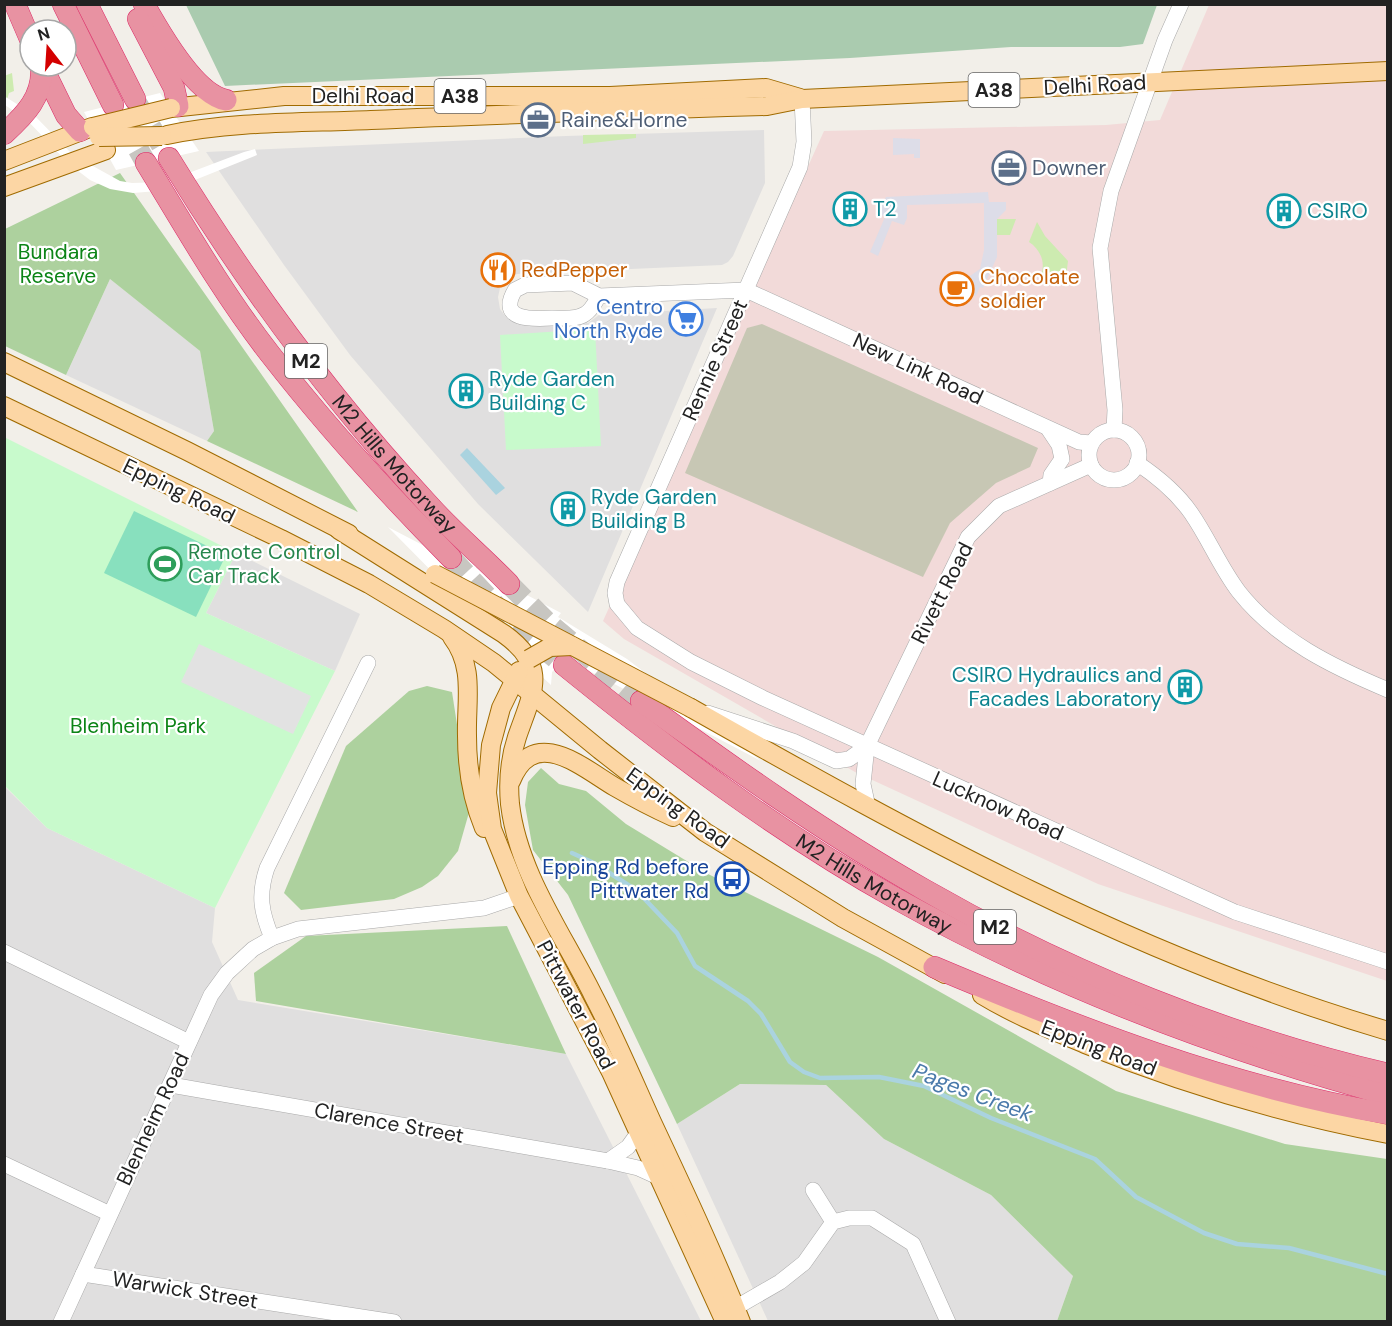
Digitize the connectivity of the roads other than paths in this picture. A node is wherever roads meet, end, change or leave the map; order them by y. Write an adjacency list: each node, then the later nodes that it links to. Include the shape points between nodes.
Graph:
1 (15, 4): 7 (highway)
2 (63, 4): 15 (highway)
3 (87, 4): 12 (highway)
4 (132, 4): 16 (highway, via 174,88)
5 (144, 4): 14 (highway, via 166,41 201,86)
6 (1181, 4): 11 (street)
7 (21, 18)
8 (1388, 71): 11 (main road, Delhi Road / A38)
9 (41, 78): 17 (highway, via 36,99)
10 (47, 78): 18 (highway, via 66,115)
11 (1149, 82): 13 (main road, Delhi Road / A38); 28 (street, via 1111,191 1100,248 1115,410)
12 (135, 99)
13 (802, 99): 14 (main road, Delhi Road / A38, via 766,88 610,96 310,96); 16 (main road, Delhi Road / A38, via 767,106 240,126); 23 (street, Rennie Street, via 804,142 800,167)
14 (225, 100): 16 (main road, Delhi Road / A38)
15 (113, 105)
16 (178, 115): 18 (main road, Delhi Road / A38, bridge); 18 (main road, Delhi Road / A38, bridge, via 165,136)
17 (4, 134)
18 (94, 136): 20 (main road, Delhi Road / A38); 22 (main road, Delhi Road / A38)
19 (169, 158): 35 (highway, M2 Hills Motorway / M2, via 221,242 321,381 430,507)
20 (4, 162)
21 (146, 163): 34 (highway, M2 Hills Motorway / M2, via 197,248 268,352 347,448)
22 (4, 187)
23 (746, 290): 24 (street); 27 (street, New Link Road); 36 (street, Rennie Street, via 617,582 617,604)
24 (599, 296): 24 (street, via 589,311 577,317 523,320 514,313 511,303 515,290 525,285 573,283)
25 (4, 362): 33 (main road, Epping Road, via 187,450)
26 (4, 406): 37 (main road, Epping Road, via 281,539 369,584)
27 (1047, 428): 29 (street, New Link Road); 32 (street, via 1059,445 1062,459)
28 (1113, 430): 29 (street, via 1101,433); 30 (street, via 1122,431 1135,441)
29 (1091, 443): 31 (street)
30 (1137, 464): 31 (street, via 1118,479 1101,476); 42 (street, via 1167,486 1190,512 1240,593 1294,644)
31 (1091, 465): 32 (street, Rivett Road)
32 (1050, 483): 46 (street, Rivett Road, via 999,506 968,537)
33 (339, 530): 38 (main road, Epping Road, bridge, via 435,574); 40 (main road, via 510,638)
34 (451, 558)
35 (509, 584)
36 (625, 616): 46 (street, Lucknow Road, via 652,639 691,662)
37 (444, 629): 41 (main road, Epping Road); 50 (main road, via 466,662 472,788 484,829)
38 (569, 656): 40 (main road, bridge, via 550,647); 45 (main road, Epping Road, bridge); 61 (highway, M2 Hills Motorway / M2, via 631,720 777,825 894,898 1053,978 1208,1040)
39 (368, 663): 53 (street, via 267,868 260,901)
40 (530, 663): 41 (main road, Pittwater Road); 43 (main road, Pittwater Road)
41 (514, 679): 43 (main road, Epping Road); 50 (main road, Pittwater Road, via 495,728 488,771 489,814)
42 (1388, 690)
43 (533, 695): 47 (main road, Pittwater Road, via 513,751); 49 (main road, Epping Road)
44 (641, 701): 59 (highway, M2 Hills Motorway / M2, via 837,837 1005,932 1150,998 1283,1044)
45 (691, 708): 46 (street, via 793,741 836,761 849,759); 48 (main road, Epping Road)
46 (867, 746): 48 (street, Rivett Road, via 863,784); 55 (street, Lucknow Road, via 1235,912)
47 (510, 788): 49 (main road, via 524,761 540,753 555,753 651,807); 51 (main road, Pittwater Road, via 517,838)
48 (868, 807): 57 (main road, Epping Road, via 1101,926 1217,975)
49 (705, 832): 56 (main road, Epping Road, via 843,918)
50 (498, 846): 52 (main road, Pittwater Road)
51 (537, 887): 52 (main road, Blenheim Road); 72 (main road, Pittwater Road, via 626,1061)
52 (519, 896): 53 (street, Blenheim Road, via 484,908 308,926); 63 (main road, Pittwater Road, via 598,1044)
53 (273, 938): 58 (street, Blenheim Road, via 242,957 220,981)
54 (4, 952): 58 (street)
55 (1388, 962)
56 (934, 967): 62 (highway, via 1133,1047 1273,1090); 64 (main road, Epping Road, via 1030,1021 1117,1057 1265,1105)
57 (1388, 1031)
58 (189, 1042): 60 (street, Blenheim Road)
59 (1388, 1074)
60 (171, 1085): 65 (street, Clarence Street); 69 (street, Blenheim Road)
61 (1388, 1095)
62 (1388, 1114)
63 (638, 1132): 65 (street, via 628,1146); 67 (main road, Pittwater Road)
64 (1388, 1134)
65 (608, 1161): 67 (street, Clarence Street)
66 (4, 1164): 69 (street)
67 (660, 1178): 72 (main road, Pittwater Road, via 705,1276)
68 (813, 1190): 70 (street)
69 (110, 1214): 71 (street, Blenheim Road)
70 (833, 1222): 72 (street, via 804,1263); 75 (street, via 873,1218 913,1244)
71 (83, 1274): 73 (street, Blenheim Road); 74 (street, Warwick Street)
72 (734, 1318)
73 (61, 1322)
74 (394, 1322)
75 (948, 1322)

